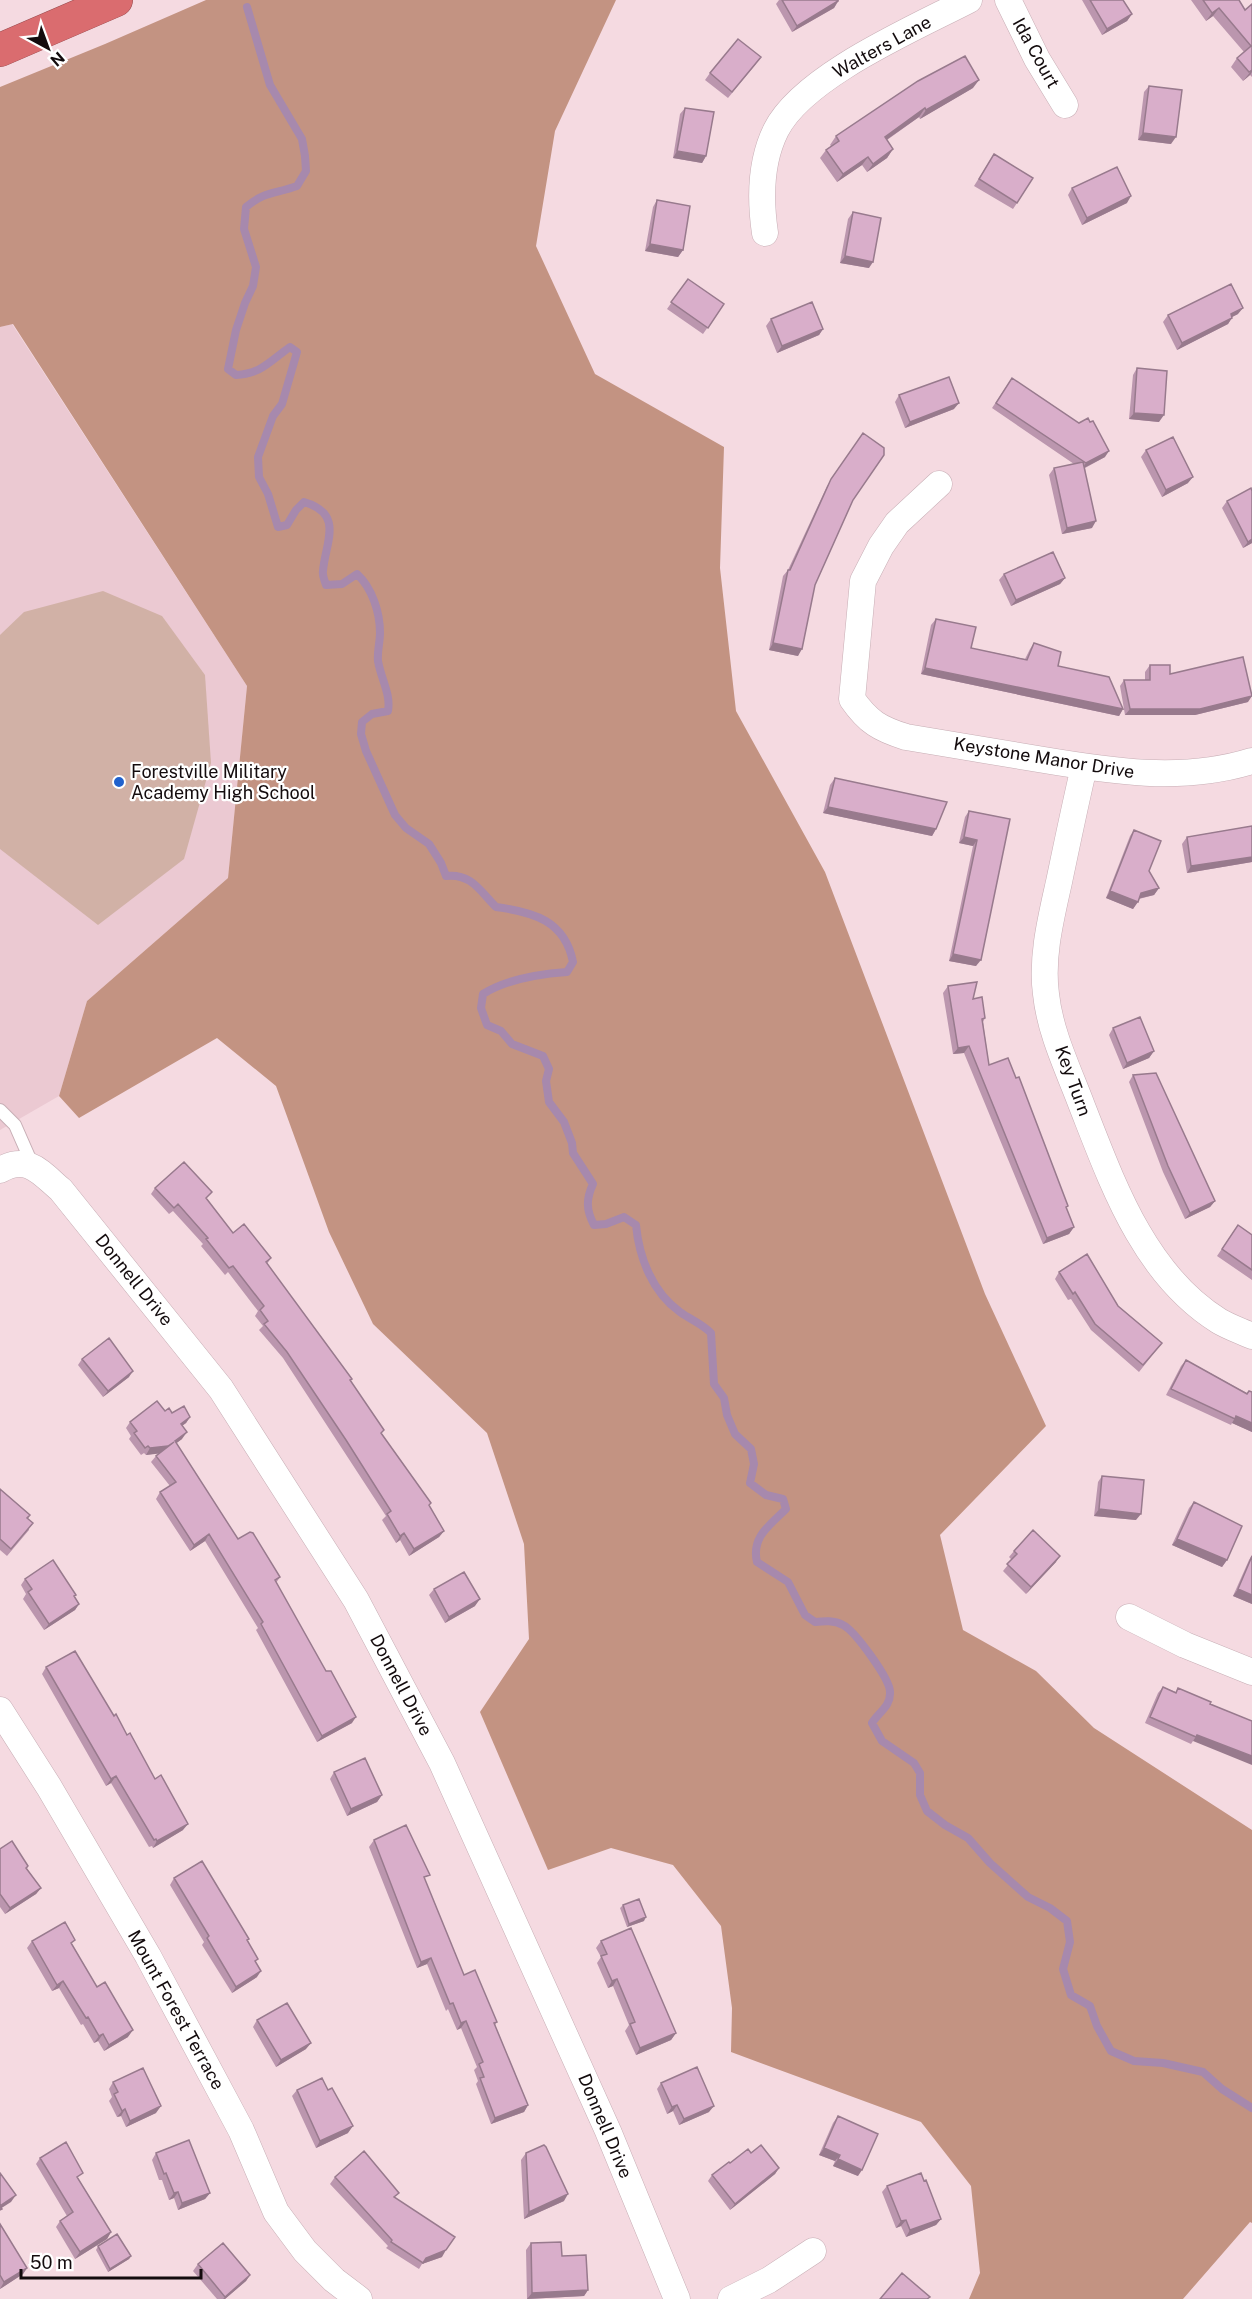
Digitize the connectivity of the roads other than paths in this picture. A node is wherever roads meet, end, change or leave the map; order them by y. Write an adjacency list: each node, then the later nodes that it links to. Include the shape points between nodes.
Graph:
1 (116, 0): 4 (highway)
2 (969, 0): 6 (street, Walters Lane, via 853,60 791,107 776,129 766,156 761,210)
3 (1008, 0): 5 (street, Ida Court)
4 (0, 50)
5 (1065, 105)
6 (765, 233)
7 (939, 484): 9 (street, Keystone Manor Drive, via 897,523 863,581 852,699 873,724 886,731)
8 (1252, 761): 9 (street, Keystone Manor Drive, via 1230,768 1180,773)
9 (1084, 767): 13 (street, Key Turn, via 1050,926 1046,994 1053,1024 1094,1137 1139,1235 1160,1267 1184,1293 1219,1321)
10 (0, 1110): 11 (lane, via 15,1125)
11 (33, 1166): 12 (street, via 22,1163); 19 (street, Donnell Drive, via 61,1190 221,1389 356,1600 442,1763 608,2131)
12 (0, 1170)
13 (1252, 1336)
14 (1129, 1617): 15 (street)
15 (1252, 1672)
16 (0, 1710): 18 (street, Mount Forest Terrace, via 165,1987 241,2130 276,2212 305,2251)
17 (813, 2251): 20 (street)
18 (359, 2299)
19 (677, 2299)
20 (732, 2299)

